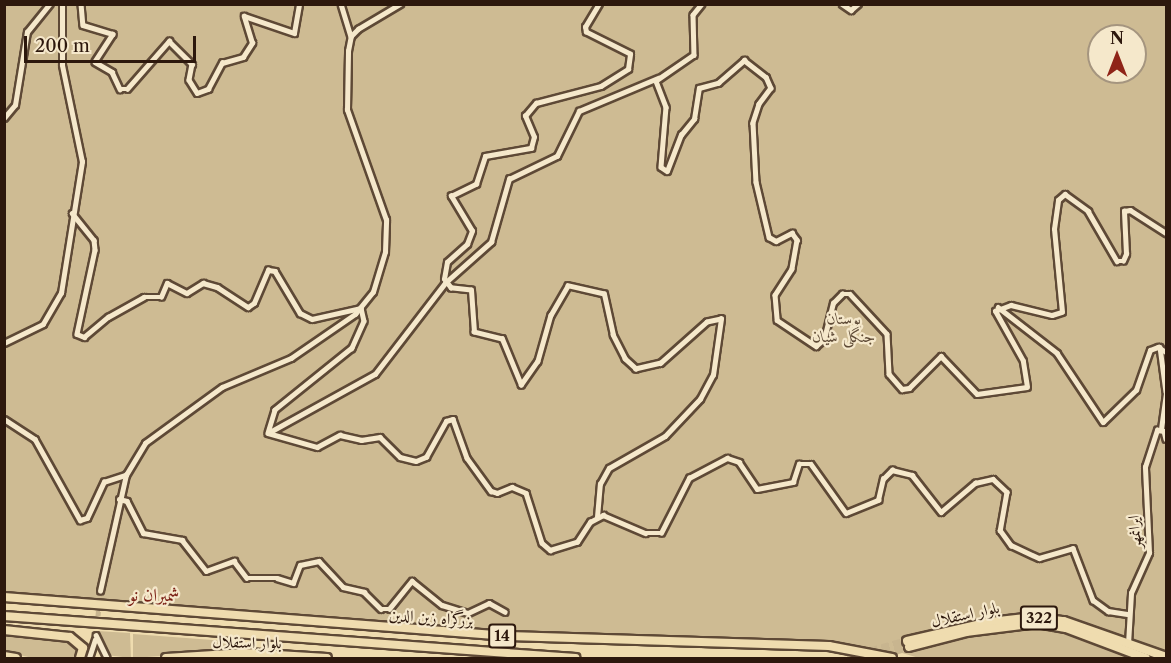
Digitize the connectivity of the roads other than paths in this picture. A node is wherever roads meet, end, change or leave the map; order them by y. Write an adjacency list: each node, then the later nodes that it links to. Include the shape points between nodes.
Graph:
1 (50, 4): 13 (street, via 27,32 15,105)
2 (62, 4): 14 (street, via 62,64 82,162)
3 (81, 4): 4 (street, via 82,25 113,34 95,62 112,72 120,89 127,89 169,41 192,64 189,80 197,93 208,89 222,63 243,57 252,43 244,16 294,33)
4 (299, 4)
5 (341, 4): 11 (street)
6 (400, 4): 11 (street)
7 (599, 4): 16 (street, via 585,27 586,32 630,54 628,69 593,88 536,103 525,116 534,137 531,148 485,156 476,183 450,196 472,231 467,244 447,262)
8 (702, 4): 12 (street, via 693,15 694,55)
9 (842, 4): 10 (street, via 851,10)
10 (858, 4)
11 (351, 36): 18 (street, via 347,110 386,220 383,262 373,292)
12 (658, 78): 16 (street, via 579,111 557,156 509,178 491,242); 17 (street, via 666,118 659,158 667,171 681,135 694,118 699,88 718,83 744,60 771,84 753,123 756,182 769,237 776,241 792,233 797,240 792,269 776,295 779,325 799,331 816,346 824,339 833,303 846,292 887,334 890,374 902,390 909,388 941,356 977,394 1021,391 1027,387 1026,368 996,318)
13 (4, 118)
14 (72, 213): 18 (street, via 94,240 77,334 84,337 133,303 162,297 166,283 187,293 203,284 210,285 248,307 254,303 268,270 275,271 300,313 312,319); 19 (street, via 61,293 54,309 43,324)
15 (1167, 233): 17 (street, via 1130,210 1124,211 1127,250 1123,261 1117,261 1088,212 1065,194 1058,200 1054,229 1062,312 1052,315 1021,305)
16 (445, 284): 25 (street, via 375,374); 29 (street, via 471,290 474,332 502,339 514,376 522,385 538,361 551,315 568,286 604,294 613,335 625,359 636,369 661,363 707,322 721,319 713,375 700,399 665,436 609,468 600,484)
17 (998, 307): 20 (street, via 1057,353 1103,422 1136,390 1150,350)
18 (360, 308): 25 (street, via 364,321 352,348 275,410); 27 (street, via 291,358 222,387 155,433)
19 (4, 343)
20 (1160, 347): 21 (street); 22 (street, ایرانمهر)
21 (1167, 352)
22 (1167, 393): 24 (street, ایرانمهر)
23 (4, 419): 27 (street, via 35,439 80,520 87,518 104,482)
24 (1161, 429): 26 (street); 33 (street, ایرانمهر, via 1152,437 1145,467 1149,553)
25 (268, 433): 29 (street, via 317,447 340,435 361,440 380,437 399,457 416,461 426,457 446,421 453,419 467,458 491,491 497,494 512,487 526,493 545,548 577,542)
26 (1167, 439)
27 (126, 475): 28 (street)
28 (119, 499): 30 (street); 32 (street, via 132,509 142,533 182,540 206,571 234,561 247,578 277,578 293,584 300,565 319,561 343,587 364,592 381,609 389,609 412,581 442,605 468,613 489,603)
29 (597, 517): 33 (street, via 609,515 645,533 661,533 689,478 727,458 739,462 757,489 794,482 799,464 811,464 846,513 878,500 883,479 892,470 912,475 941,512 975,483 993,479 1007,492 1000,530 1011,545 1039,558 1073,548 1093,600 1108,611)
30 (100, 591)
31 (4, 597): 47 (main road, بزرگراه زین الدین / 14, via 507,636 829,646)
32 (505, 612)
33 (1127, 614): 36 (street, ایرانمهر)
34 (4, 616): 46 (main road, بزرگراه زین الدین / 14)
35 (4, 630): 40 (main road, via 70,637 83,648)
36 (1127, 647): 38 (main road, بلوار استقلال / 322); 48 (main road, بلوار استقلال / 322, via 1071,624 1034,617 990,622 908,644 1036,623 1066,628)
37 (4, 656): 39 (main road)
38 (1167, 657)
39 (16, 658)
40 (80, 658)
41 (89, 658): 42 (street, via 96,635)
42 (107, 658)
43 (166, 658): 44 (main road, بلوار استقلال)
44 (173, 658): 45 (main road, بلوار استقلال, via 245,653)
45 (327, 658)
46 (575, 658)
47 (892, 658)
48 (1146, 658)

